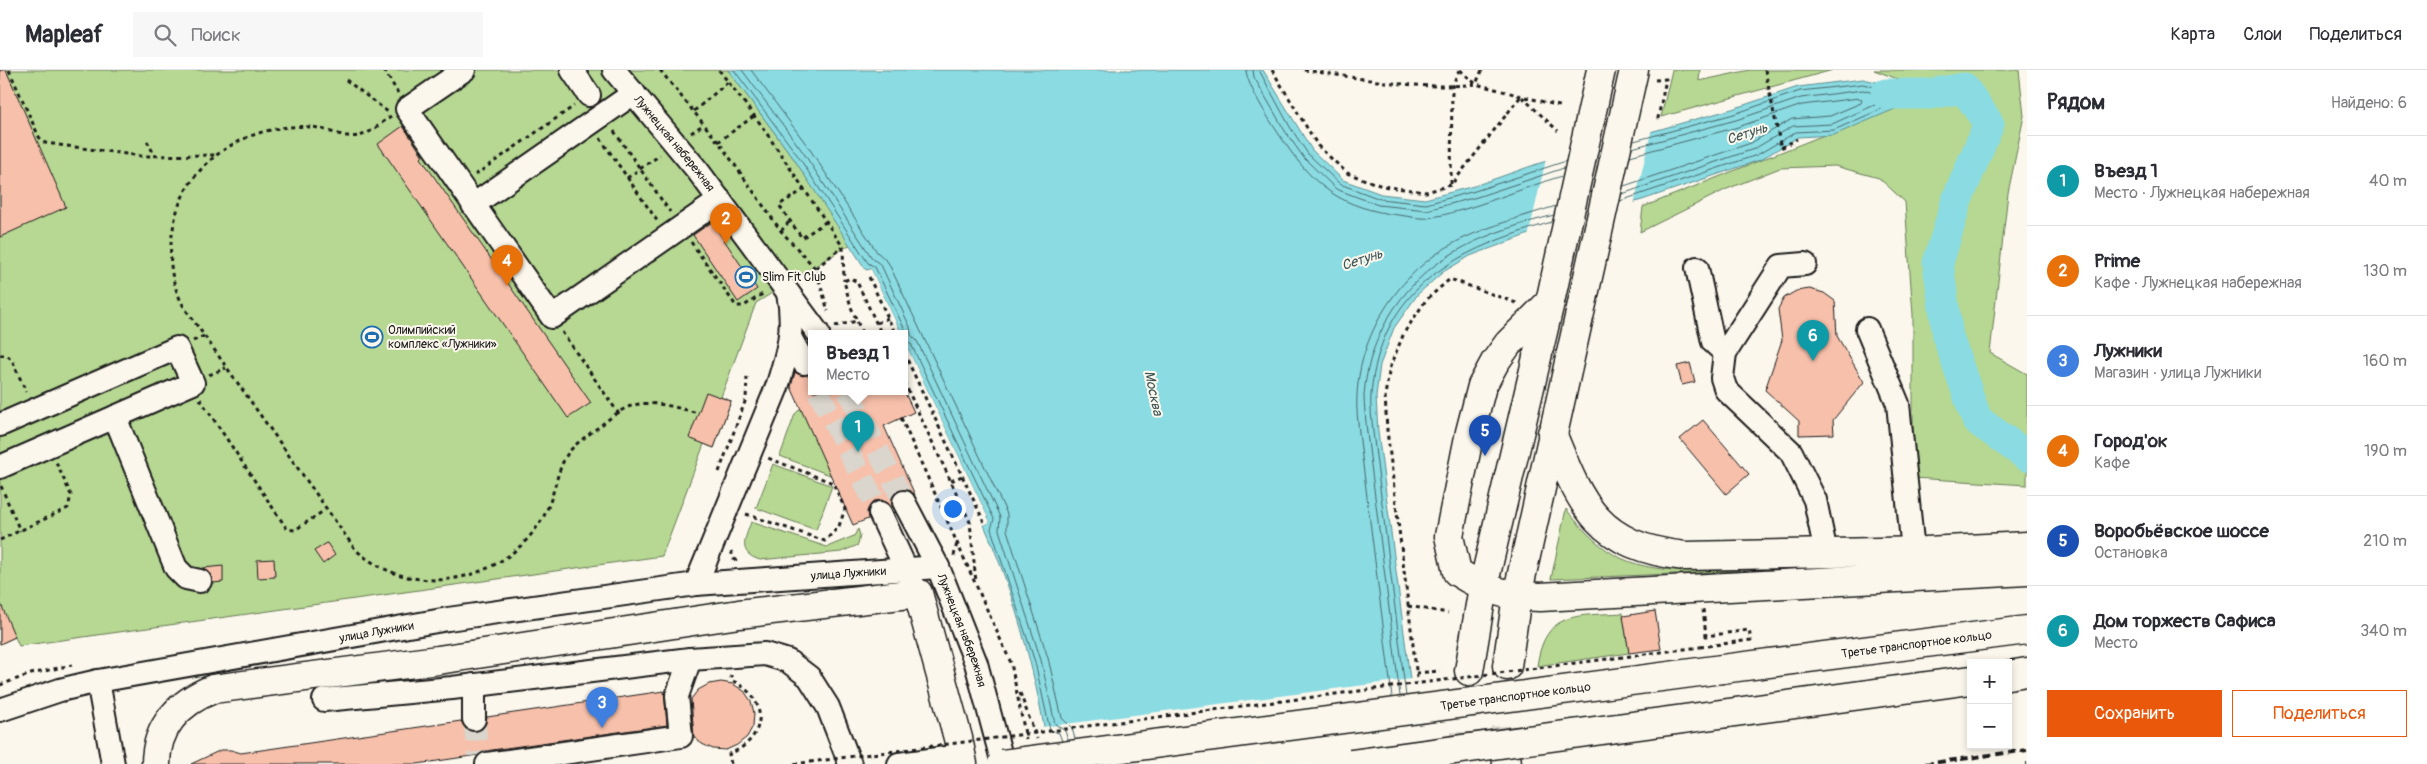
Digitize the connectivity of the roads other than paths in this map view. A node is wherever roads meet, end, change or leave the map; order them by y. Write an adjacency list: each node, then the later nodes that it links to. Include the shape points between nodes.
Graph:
1 (464, 70): 9 (street, via 400,112)
2 (572, 70): 7 (street)
3 (614, 70): 6 (street, Лужнецкая набережная)
4 (1601, 70): 13 (main road)
5 (1645, 75): 21 (main road, via 1624,114)
6 (634, 93): 8 (street, Лужнецкая набережная); 9 (street)
7 (589, 96)
8 (720, 200): 9 (street, via 552,317); 12 (street, Лужнецкая набережная)
9 (473, 205)
10 (1806, 264): 17 (street, via 1781,266)
11 (1697, 268): 17 (street, via 1713,342)
12 (787, 289): 14 (street, Лужнецкая набережная); 16 (street, Лужнецкая набережная)
13 (1550, 302): 34 (main road); 34 (main road, via 1508,344 1495,362 1482,386 1470,432 1449,536 1457,572)
14 (825, 330)
15 (1867, 330): 26 (street, via 1898,404)
16 (791, 339): 18 (street, Лужнецкая набережная); 33 (street, via 777,387)
17 (1725, 353): 27 (street, via 1722,378 1726,390 1791,452 1815,500)
18 (804, 364)
19 (115, 417): 20 (street, via 193,382 176,348); 22 (street); 30 (street, via 176,568 189,580)
20 (0, 425)
21 (1552, 433): 27 (main road, via 1580,497 1618,538 1636,546 1685,556); 36 (main road)
22 (0, 467)
23 (904, 502): 28 (street, Лужнецкая набережная)
24 (880, 513): 32 (street)
25 (2027, 546): 26 (main road)
26 (1913, 551): 27 (main road)
27 (1826, 553)
28 (938, 567): 32 (street, улица Лужники); 35 (street, Лужнецкая набережная)
29 (2027, 571): 36 (main road)
30 (200, 580)
31 (759, 580): 32 (street, улица Лужники); 33 (street, улица Лужники); 37 (street, улица Лужники)
32 (912, 581): 35 (street); 37 (main road); 50 (main road)
33 (696, 584): 44 (street, улица Лужники, via 448,619)
34 (1483, 587): 36 (main road, via 1499,594); 41 (main road)
35 (946, 588): 56 (street, Лужнецкая набережная, via 976,663)
36 (1517, 596): 40 (main road)
37 (845, 602): 53 (main road, via 739,614 438,660 213,689 186,702 170,718 159,742)
38 (2027, 630): 56 (main road, Третье транспортное кольцо, bridge)
39 (690, 659): 46 (street); 51 (street, via 678,696 681,736); 54 (street, via 765,654 800,668 828,708)
40 (1507, 666)
41 (1469, 671)
42 (2027, 672): 43 (main road)
43 (2012, 674)
44 (98, 681): 48 (street, улица Лужники); 52 (street)
45 (1967, 681): 57 (main road, bridge)
46 (474, 685): 47 (street); 49 (street)
47 (324, 700)
48 (0, 710)
49 (474, 719)
50 (962, 760): 55 (street)
51 (482, 761)
52 (113, 764)
53 (156, 764)
54 (850, 764)
55 (899, 764)
56 (1002, 764)
57 (1351, 764)

